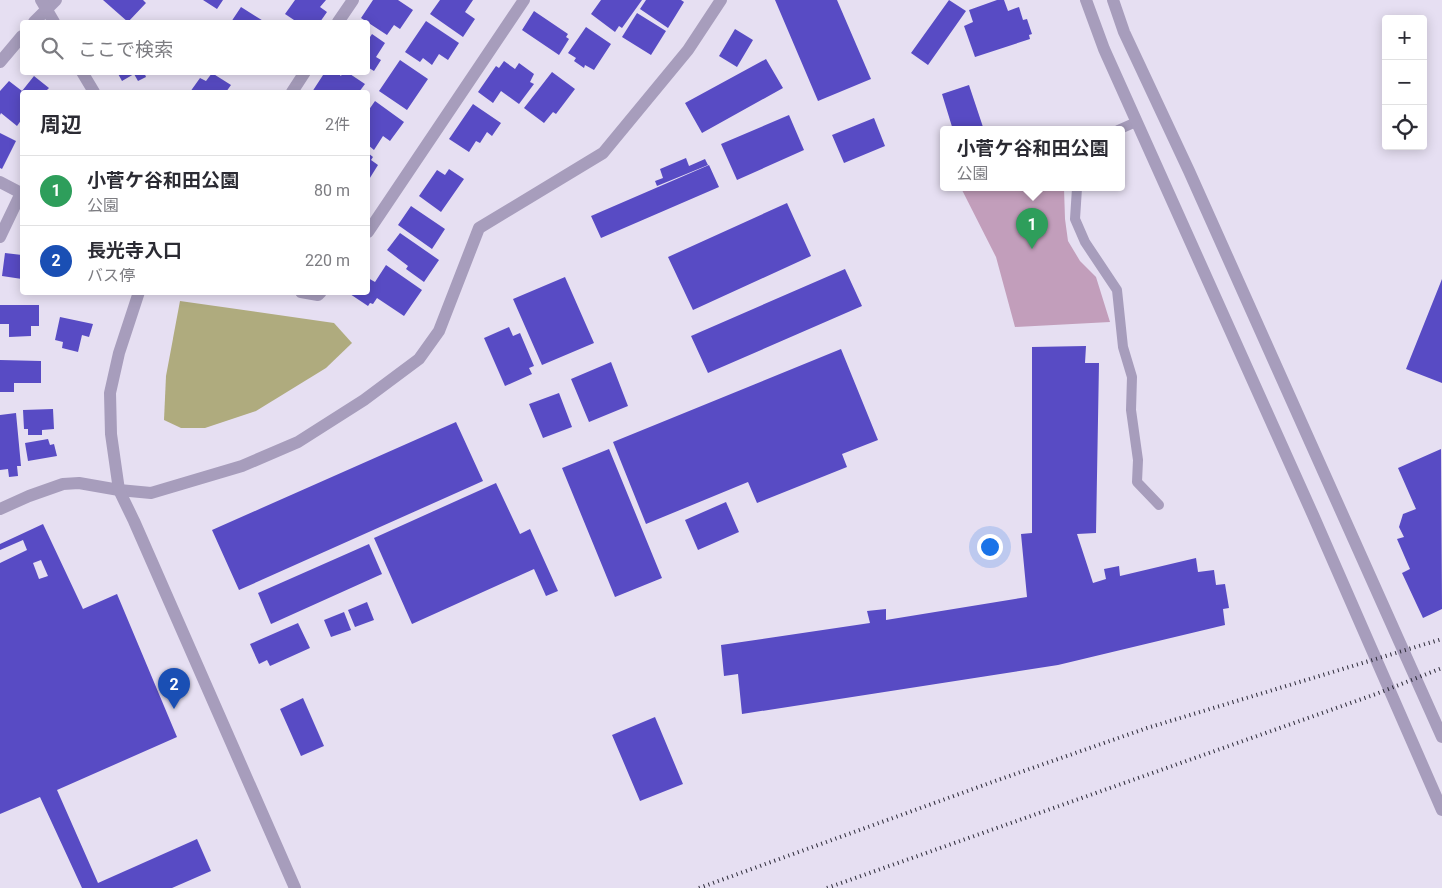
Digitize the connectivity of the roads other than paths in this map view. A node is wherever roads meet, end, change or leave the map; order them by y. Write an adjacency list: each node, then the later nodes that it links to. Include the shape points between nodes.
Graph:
1 (353, 0): 9 (street)
2 (524, 0): 22 (street)
3 (721, 0): 25 (street, via 688,50 603,153 479,228 439,331 419,359 334,420 265,457 151,493)
4 (1086, 0): 16 (street)
5 (1113, 0): 28 (street, via 1124,32)
6 (48, 3): 7 (street); 8 (street)
7 (35, 20)
8 (53, 20)
9 (339, 20)
10 (20, 38): 11 (street)
11 (0, 62)
12 (84, 75): 14 (street)
13 (303, 75): 15 (street)
14 (93, 90)
15 (293, 90)
16 (1136, 122): 17 (lane); 29 (street)
17 (1125, 127)
18 (0, 182): 20 (street)
19 (1077, 191): 26 (lane, via 1075,219 1085,242 1117,290 1123,347 1132,377 1131,410 1138,460 1137,482)
20 (20, 192)
21 (20, 195): 23 (street)
22 (370, 229)
23 (0, 237)
24 (138, 295): 25 (street, via 110,393 111,434)
25 (119, 490): 27 (street, via 79,483 63,484); 30 (street)
26 (1159, 504)
27 (0, 510)
28 (1442, 737)
29 (1442, 810)
30 (295, 888)

